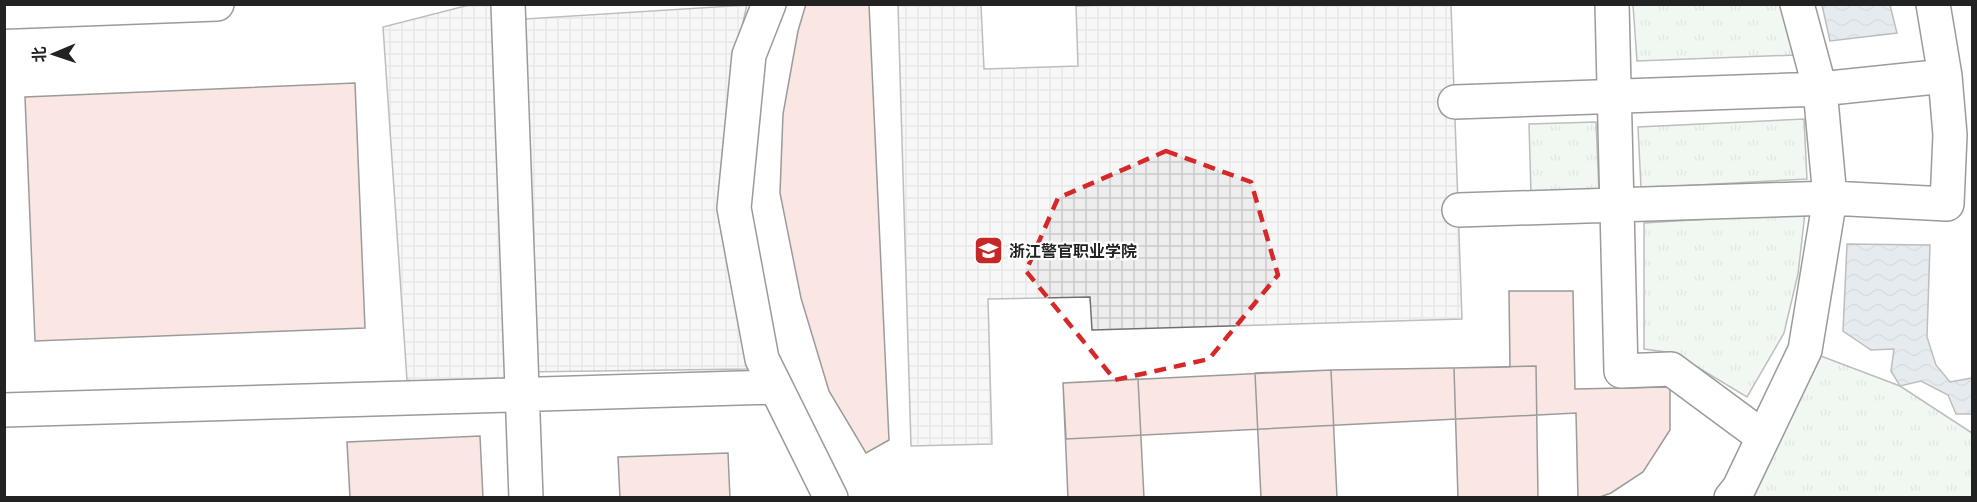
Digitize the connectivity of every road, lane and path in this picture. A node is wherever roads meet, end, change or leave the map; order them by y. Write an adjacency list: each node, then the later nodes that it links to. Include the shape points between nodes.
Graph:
1 (217, 4): 7 (street)
2 (508, 4): 17 (street)
3 (769, 4): 16 (street, via 749,55 734,208 762,359)
4 (1612, 4): 10 (street)
5 (1797, 4): 9 (street)
6 (1933, 4): 8 (street)
7 (4, 12)
8 (1945, 76): 9 (street); 12 (street)
9 (1820, 89): 10 (street); 13 (street)
10 (1615, 97): 11 (street); 14 (street)
11 (1455, 102)
12 (1961, 134): 13 (street, via 1947,204)
13 (1830, 198): 14 (street); 19 (street, via 1805,350)
14 (1618, 204): 15 (street); 19 (street, via 1621,371 1671,369)
15 (1459, 210)
16 (776, 387): 17 (street); 21 (street)
17 (522, 396): 18 (street); 20 (street)
18 (4, 410)
19 (1763, 437): 22 (street)
20 (526, 498)
21 (831, 498)
22 (1731, 498)

